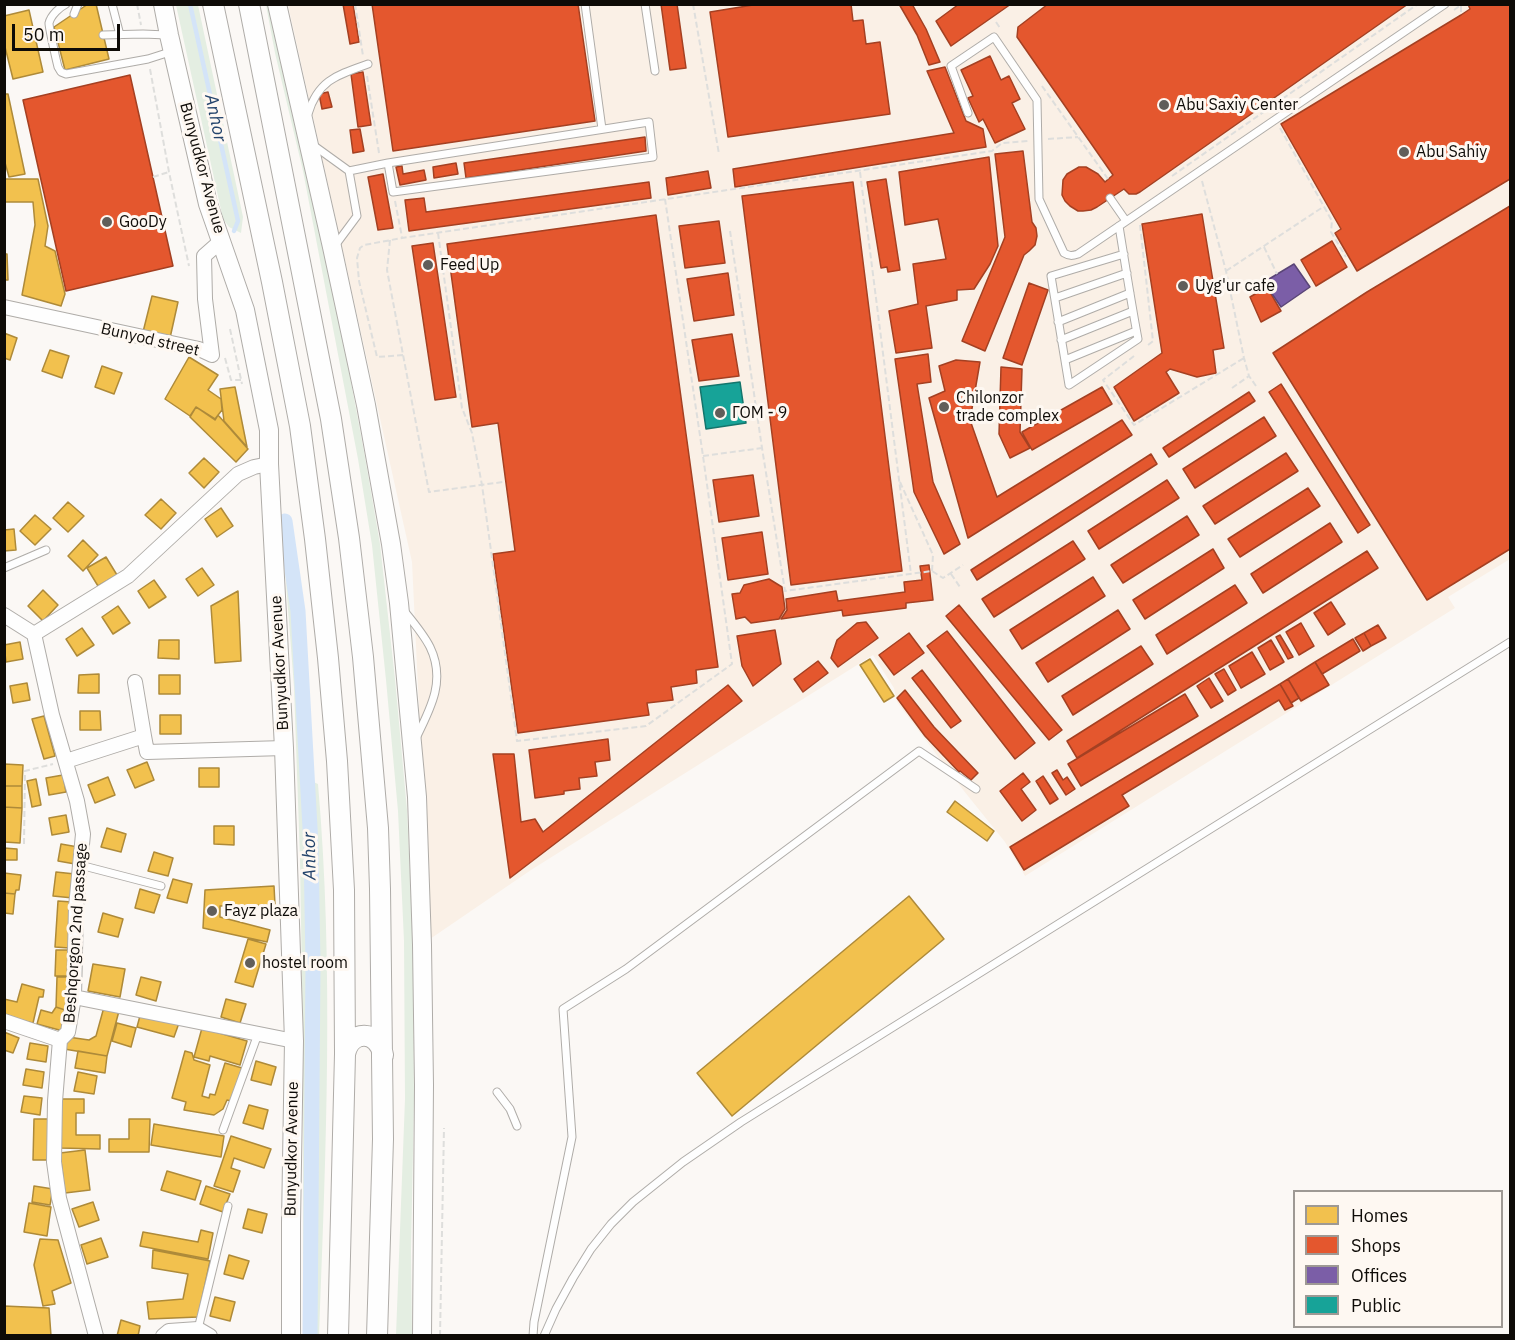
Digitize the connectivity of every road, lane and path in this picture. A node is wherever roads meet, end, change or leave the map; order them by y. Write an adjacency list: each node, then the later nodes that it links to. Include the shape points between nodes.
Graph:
1 (66, 4): 24 (lane, via 50,23 61,72)
2 (78, 4): 16 (lane)
3 (112, 4): 22 (lane)
4 (137, 4): 20 (path)
5 (163, 4): 23 (street, Bunyudkor Avenue)
6 (213, 4): 110 (main road, via 300,426 315,539 339,804)
7 (249, 4): 111 (main road, via 329,408 349,538 378,828)
8 (277, 4): 31 (street)
9 (355, 4): 25 (path)
10 (585, 4): 30 (lane)
11 (645, 4): 26 (lane)
12 (693, 4): 33 (path)
13 (1418, 4): 41 (path)
14 (1445, 4): 46 (lane)
15 (1461, 4): 17 (path)
16 (74, 14)
17 (1461, 15)
18 (996, 22): 19 (path)
19 (1003, 32)
20 (143, 34): 22 (lane); 23 (lane)
21 (103, 35): 22 (lane)
22 (120, 35)
23 (171, 43): 24 (lane); 53 (street, Bunyudkor Avenue, via 208,204)
24 (148, 59): 37 (path)
25 (367, 65): 31 (lane, via 332,78 317,92 309,109); 34 (path)
26 (655, 71)
27 (1037, 79): 40 (path)
28 (969, 112): 48 (lane, via 951,66 994,37 1037,100 1039,199 1064,253 1077,254)
29 (1277, 124): 45 (path)
30 (602, 129): 34 (lane); 42 (lane, via 650,122 653,157)
31 (307, 134): 35 (lane); 55 (street)
32 (1002, 143): 36 (path, via 992,151)
33 (719, 154)
34 (385, 164): 35 (lane); 42 (lane)
35 (349, 171): 55 (lane, via 357,216)
36 (859, 171): 44 (path); 82 (path)
37 (169, 172): 38 (path); 59 (path)
38 (153, 177)
39 (1201, 178): 58 (path)
40 (1108, 179)
41 (1164, 181)
42 (393, 192): 51 (path)
43 (1110, 198): 46 (lane)
44 (665, 200): 50 (path); 80 (path)
45 (1323, 207): 54 (path); 57 (path, via 1332,221 1331,232)
46 (1126, 221): 48 (lane)
47 (1139, 223): 70 (path, via 1153,341)
48 (1119, 225): 56 (lane)
49 (730, 231): 79 (path)
50 (438, 232): 51 (path); 84 (path, via 462,408 472,433)
51 (402, 238): 52 (path)
52 (390, 240): 72 (path, via 387,270); 72 (path, via 360,248 359,281 377,357)
53 (221, 241): 64 (street, Bunyod street, via 204,256 212,355); 81 (street, Bunyudkor Avenue, via 245,310 269,430)
54 (1263, 246): 58 (path); 61 (path)
55 (333, 249): 92 (street, via 366,405)
56 (1124, 254): 60 (lane); 63 (lane, via 1051,276)
57 (1346, 257)
58 (1226, 271): 73 (path)
59 (190, 273)
60 (1127, 273): 62 (lane); 63 (lane)
61 (1277, 274)
62 (1130, 293): 65 (lane); 66 (lane)
63 (1055, 298): 66 (lane)
64 (4, 307)
65 (1133, 312): 68 (lane); 69 (lane)
66 (1058, 322): 69 (lane)
67 (230, 328): 76 (path, via 241,380)
68 (1136, 331): 74 (lane); 74 (lane, via 1138,339 1069,385)
69 (1061, 340): 74 (lane)
70 (1145, 348)
71 (1136, 354): 73 (path, via 1103,380 1134,425)
72 (403, 355): 84 (path, via 429,492)
73 (1244, 358): 75 (path)
74 (1065, 360)
75 (1249, 376): 77 (path); 78 (path)
76 (231, 381)
77 (1256, 386)
78 (1232, 388)
79 (762, 448): 80 (path); 90 (path, via 784,591)
80 (703, 456): 84 (path, via 732,664 646,726 517,741)
81 (269, 464): 94 (street, via 238,474 128,576); 99 (street, Bunyudkor Avenue)
82 (898, 478): 88 (path, via 933,555); 90 (path)
83 (503, 482): 84 (path)
84 (482, 485)
85 (46, 550): 87 (lane)
86 (963, 565): 89 (path)
87 (4, 568)
88 (932, 571): 89 (path, via 943,578); 90 (path)
89 (950, 573): 91 (path)
90 (911, 574)
91 (960, 586)
92 (399, 603): 98 (street); 98 (lane, via 429,646 437,675 432,702)
93 (4, 615): 94 (street)
94 (34, 634): 100 (street, Beshqorgon 2nd passage)
95 (1510, 642): 126 (lane, via 683,1162 611,1224 591,1249)
96 (135, 682): 97 (street)
97 (144, 736): 99 (street, via 147,752); 100 (street)
98 (412, 746): 123 (street, via 422,945)
99 (284, 748): 109 (street, Bunyudkor Avenue)
100 (66, 761): 102 (path, via 25,771); 103 (street, Beshqorgon 2nd passage, via 83,834)
101 (976, 789): 125 (lane, via 919,751 626,969 563,1009 572,1137)
102 (24, 844)
103 (80, 865): 104 (lane); 105 (street, Beshqorgon 2nd passage, via 75,907)
104 (161, 886)
105 (74, 997): 107 (street); 108 (street, Beshqorgon 2nd passage, via 68,1032)
106 (4, 1021): 108 (street)
107 (258, 1034): 109 (street); 115 (lane)
108 (60, 1040): 119 (street, Beshqorgon 2nd passage, via 54,1162 58,1198)
109 (294, 1041): 121 (street, Bunyudkor Avenue)
110 (345, 1054): 111 (main road, via 355,1038 368,1036 379,1043); 122 (main road)
111 (383, 1055): 118 (main road)
112 (497, 1092): 113 (lane)
113 (517, 1126)
114 (444, 1128): 124 (path)
115 (223, 1130)
116 (228, 1206): 117 (lane)
117 (204, 1332): 120 (street, via 170,1331)
118 (378, 1332)
119 (96, 1335)
120 (163, 1335)
121 (291, 1335)
122 (338, 1335)
123 (422, 1335)
124 (440, 1335)
125 (532, 1335)
126 (544, 1335)

